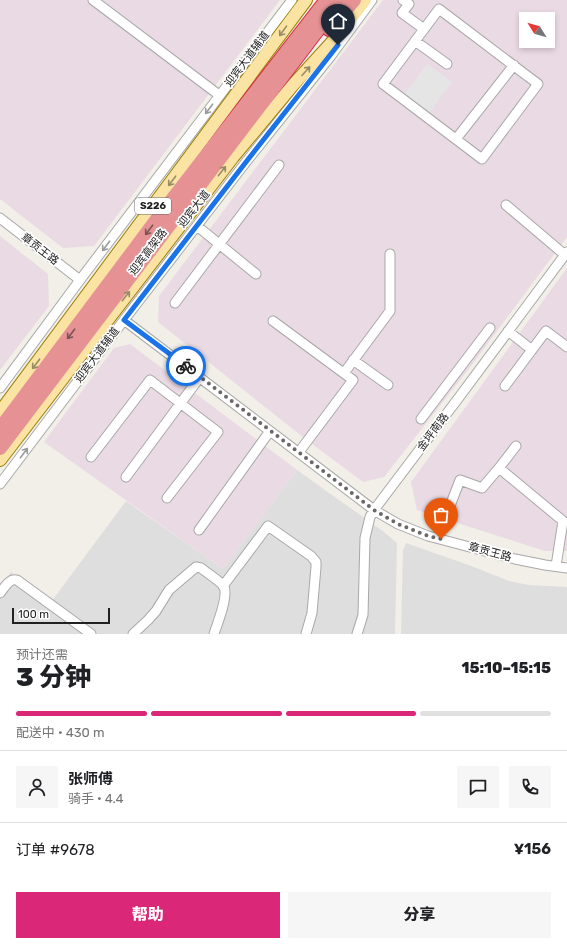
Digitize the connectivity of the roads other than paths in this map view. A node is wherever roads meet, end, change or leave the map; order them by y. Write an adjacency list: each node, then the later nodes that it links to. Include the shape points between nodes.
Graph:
1 (93, 0): 15 (street)
2 (292, 0): 15 (street, 迎宾大道辅道)
3 (306, 0): 43 (main road, S226, one-way to 43)
4 (317, 0): 17 (highway, via 261,77)
5 (327, 0): 17 (highway, 迎宾高架路)
6 (340, 0): 17 (highway, 迎宾高架路)
7 (354, 0): 17 (highway)
8 (364, 0): 51 (main road, 迎宾大道 / S226, one-way to 8, via 233,157 334,40)
9 (372, 0): 21 (street, 迎宾大道辅道)
10 (404, 0): 11 (street, via 409,4 402,13)
11 (424, 29): 12 (street); 14 (street, via 439,9)
12 (415, 41): 13 (street); 16 (street, via 383,84)
13 (447, 64)
14 (514, 65): 16 (street); 16 (street, via 538,84 482,159)
15 (219, 95): 26 (street, 迎宾大道辅道, one-way to 26)
16 (456, 139)
17 (222, 145): 45 (highway, 迎宾高架路, one-way to 45); 48 (highway, 迎宾高架路)
18 (279, 166): 22 (street)
19 (506, 205): 24 (street)
20 (0, 218): 26 (street, 章贡王路)
21 (197, 226): 22 (street); 28 (street, 迎宾大道辅道)
22 (219, 244): 25 (street); 27 (street)
23 (390, 254): 34 (street, via 390,310)
24 (566, 254): 31 (street, 金坪南路)
25 (256, 274)
26 (80, 280): 40 (street, 迎宾大道辅道)
27 (175, 303)
28 (124, 320): 36 (street, 章贡王路); 54 (street, 迎宾大道辅道, one-way to 28)
29 (273, 321): 35 (street)
30 (490, 328): 39 (street)
31 (508, 331): 33 (street); 41 (street, 金坪南路)
32 (567, 347): 33 (street, via 546,331)
33 (532, 350): 38 (street)
34 (353, 360): 35 (street); 37 (street)
35 (344, 373): 49 (street, via 353,380)
36 (200, 377): 42 (street); 46 (street, 章贡王路)
37 (388, 385)
38 (505, 386)
39 (445, 387): 41 (street); 44 (street)
40 (0, 388)
41 (459, 397): 56 (street, 金坪南路)
42 (181, 403): 50 (street, via 150,380); 53 (street); 55 (street, via 218,432)
43 (0, 412)
44 (421, 419)
45 (0, 429)
46 (270, 431): 49 (street, 章贡王路); 58 (street)
47 (516, 446): 52 (street)
48 (0, 448)
49 (299, 452): 56 (street, 章贡王路)
50 (91, 457)
51 (0, 460)
52 (499, 468): 57 (street, via 482,488 460,480); 59 (street, via 563,521)
53 (126, 477)
54 (0, 484)
55 (167, 498)
56 (374, 510): 59 (street, 章贡王路, via 398,524 428,536 515,559); 67 (street, 金坪南路, via 365,538 363,615)
57 (448, 510)
58 (199, 530)
59 (556, 566): 60 (street, 章贡王路)
60 (567, 568)
61 (223, 586): 64 (street, via 201,568 196,567 169,590 156,611); 65 (street, via 226,590); 66 (street, via 268,526 312,556 316,562 312,612)
62 (0, 593): 63 (street, via 11,580 17,580)
63 (91, 634)
64 (133, 634)
65 (214, 634)
66 (306, 634)
67 (357, 634)

